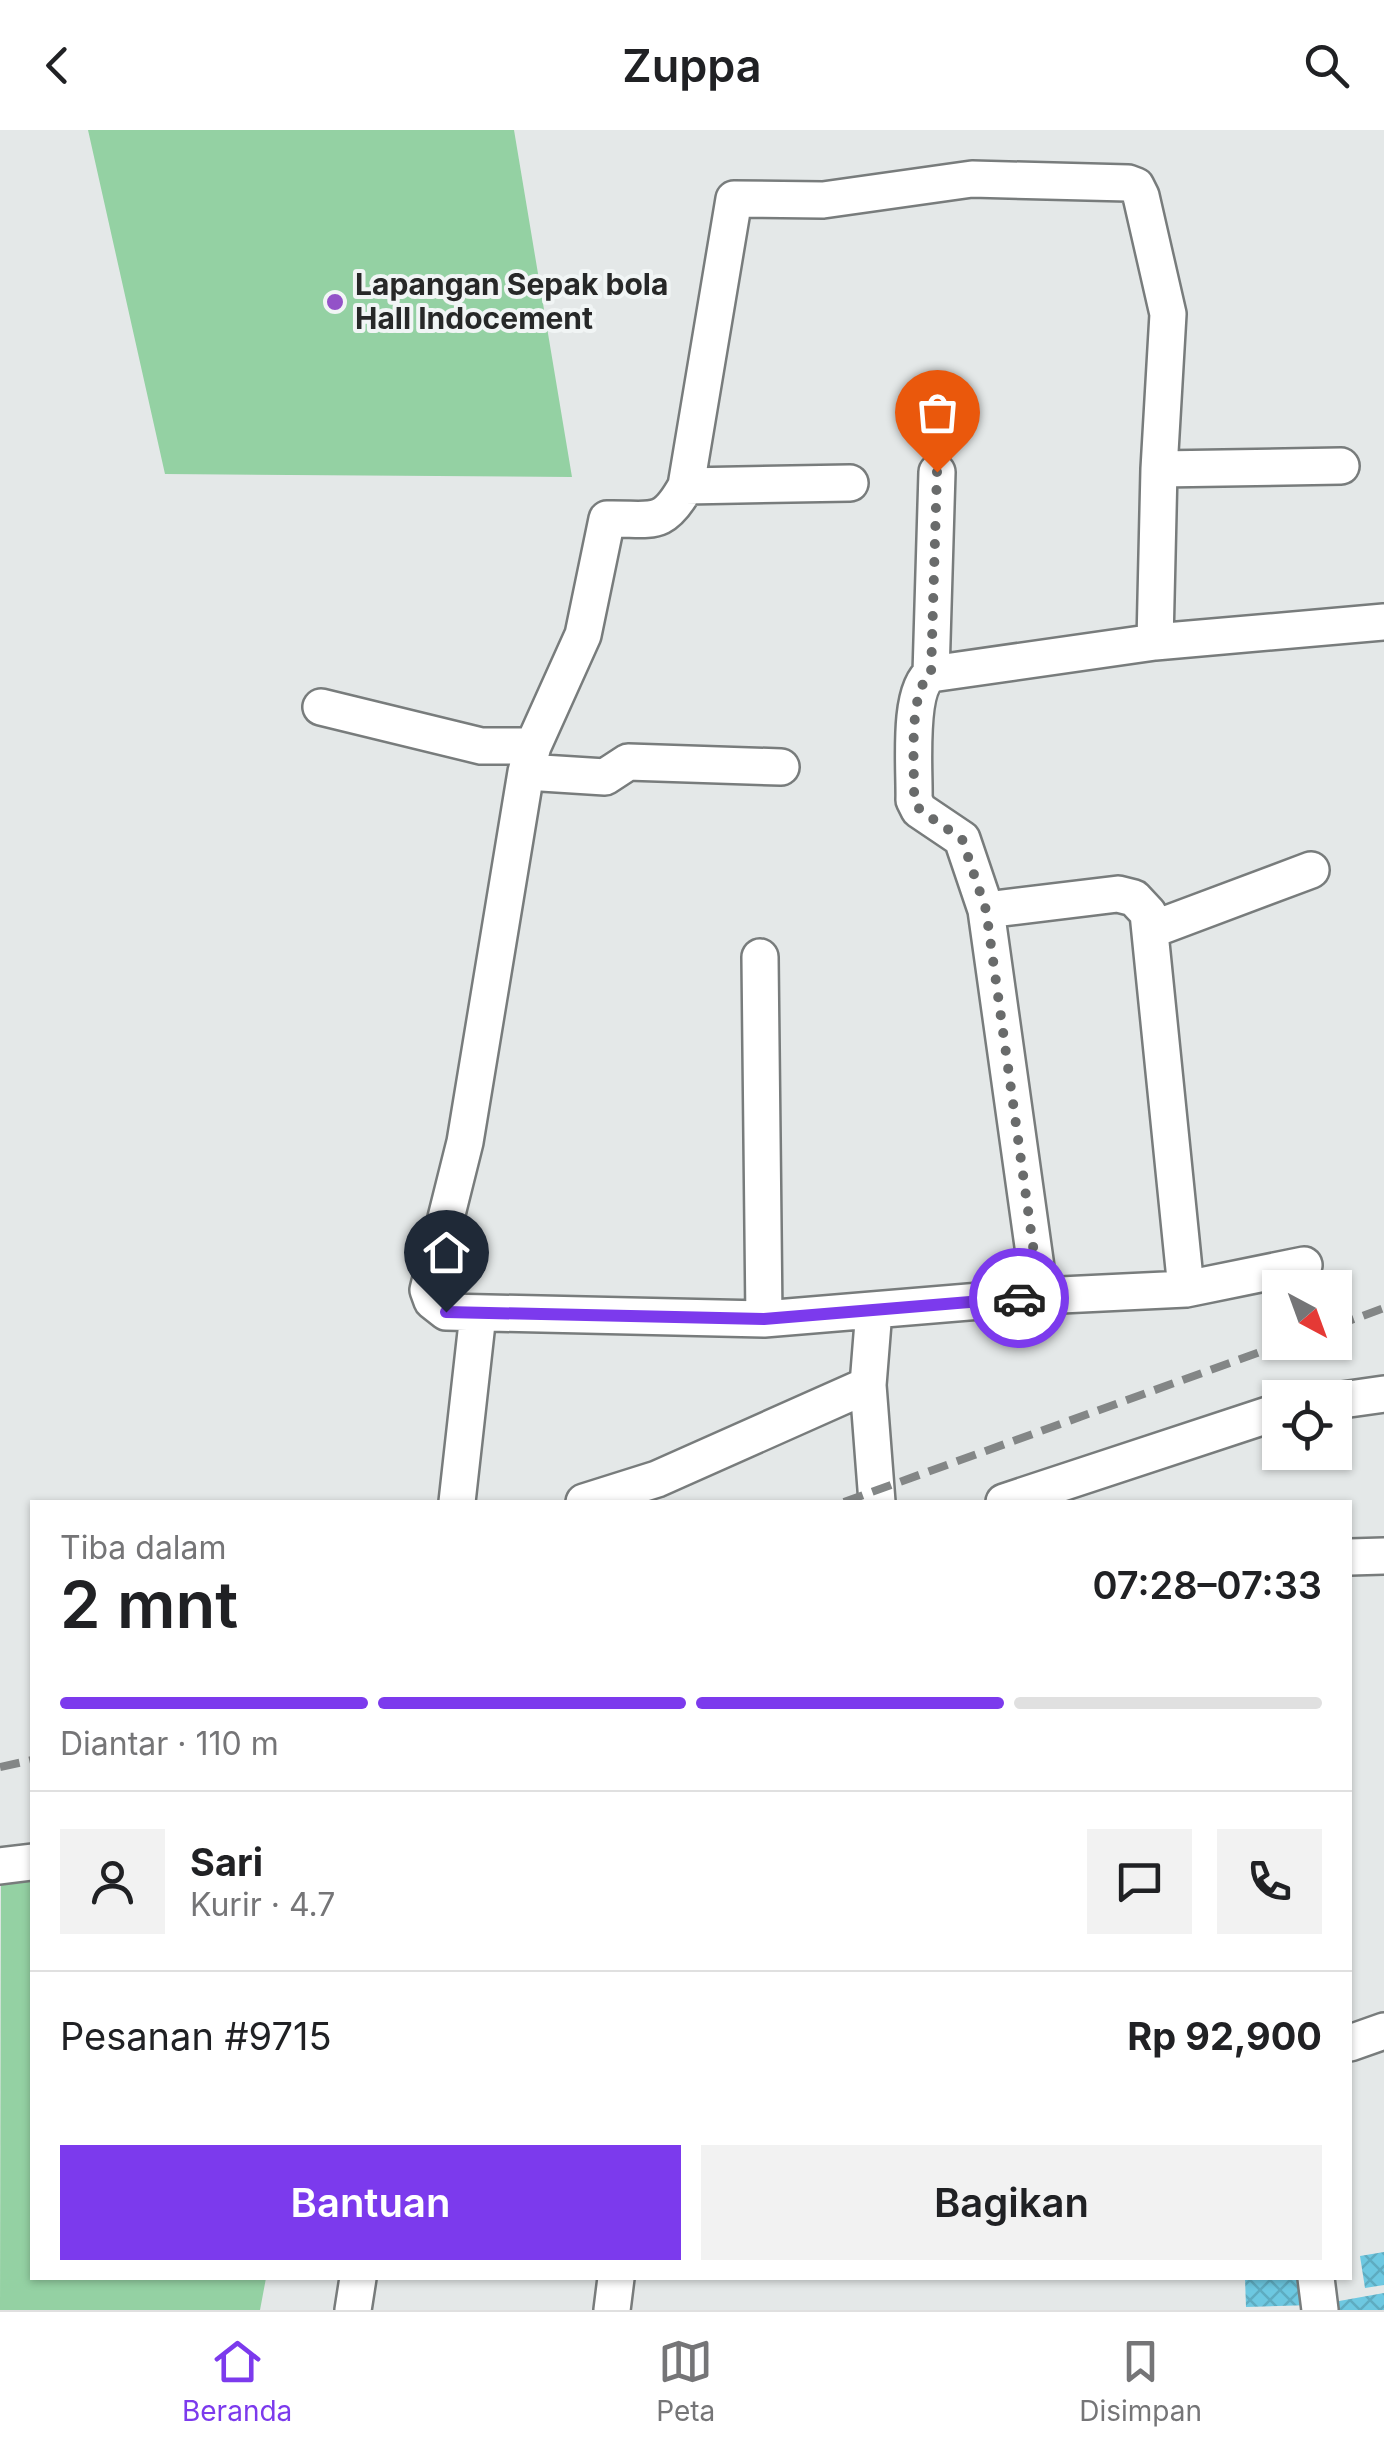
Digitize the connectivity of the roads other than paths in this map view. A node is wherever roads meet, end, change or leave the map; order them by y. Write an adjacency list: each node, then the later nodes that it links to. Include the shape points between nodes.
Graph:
1 (1342, 466): 2 (street)
2 (1158, 470): 5 (street, via 1168,314 1139,191 1128,182 972,179 822,200 734,199); 7 (street)
3 (937, 472): 8 (street)
4 (850, 483): 5 (street)
5 (686, 486): 10 (street, via 663,518 607,519 583,636)
6 (1384, 622): 7 (street)
7 (1155, 642): 8 (street)
8 (931, 674): 13 (street, via 916,706 914,800 962,839)
9 (322, 707): 10 (street)
10 (530, 759): 11 (street, via 604,776 628,762); 20 (street, via 465,1142 428,1290 446,1312)
11 (781, 768)
12 (1312, 870): 14 (street)
13 (986, 910): 14 (street, via 1118,894 1134,898 1148,913); 18 (street)
14 (1151, 930): 17 (street)
15 (760, 957): 21 (street)
16 (1304, 1264): 17 (street)
17 (1186, 1289): 18 (street)
18 (1040, 1296): 19 (street)
19 (874, 1310): 21 (street); 22 (street)
20 (478, 1314): 21 (street); 26 (street)
21 (764, 1319)
22 (868, 1385): 27 (street, via 656,1479); 28 (street)
23 (1384, 1394): 24 (street)
24 (1352, 1399)
25 (1262, 1417): 29 (street)
26 (458, 1500)
27 (590, 1500)
28 (877, 1500)
29 (1010, 1500)
30 (1384, 1556): 31 (street)
31 (1352, 1557)
32 (30, 1862): 33 (street)
33 (0, 1866)
34 (1384, 2031): 35 (street)
35 (1352, 2042)
36 (358, 2280): 39 (street)
37 (616, 2280): 40 (street)
38 (1316, 2280): 41 (street)
39 (353, 2310)
40 (612, 2310)
41 (1320, 2310)

